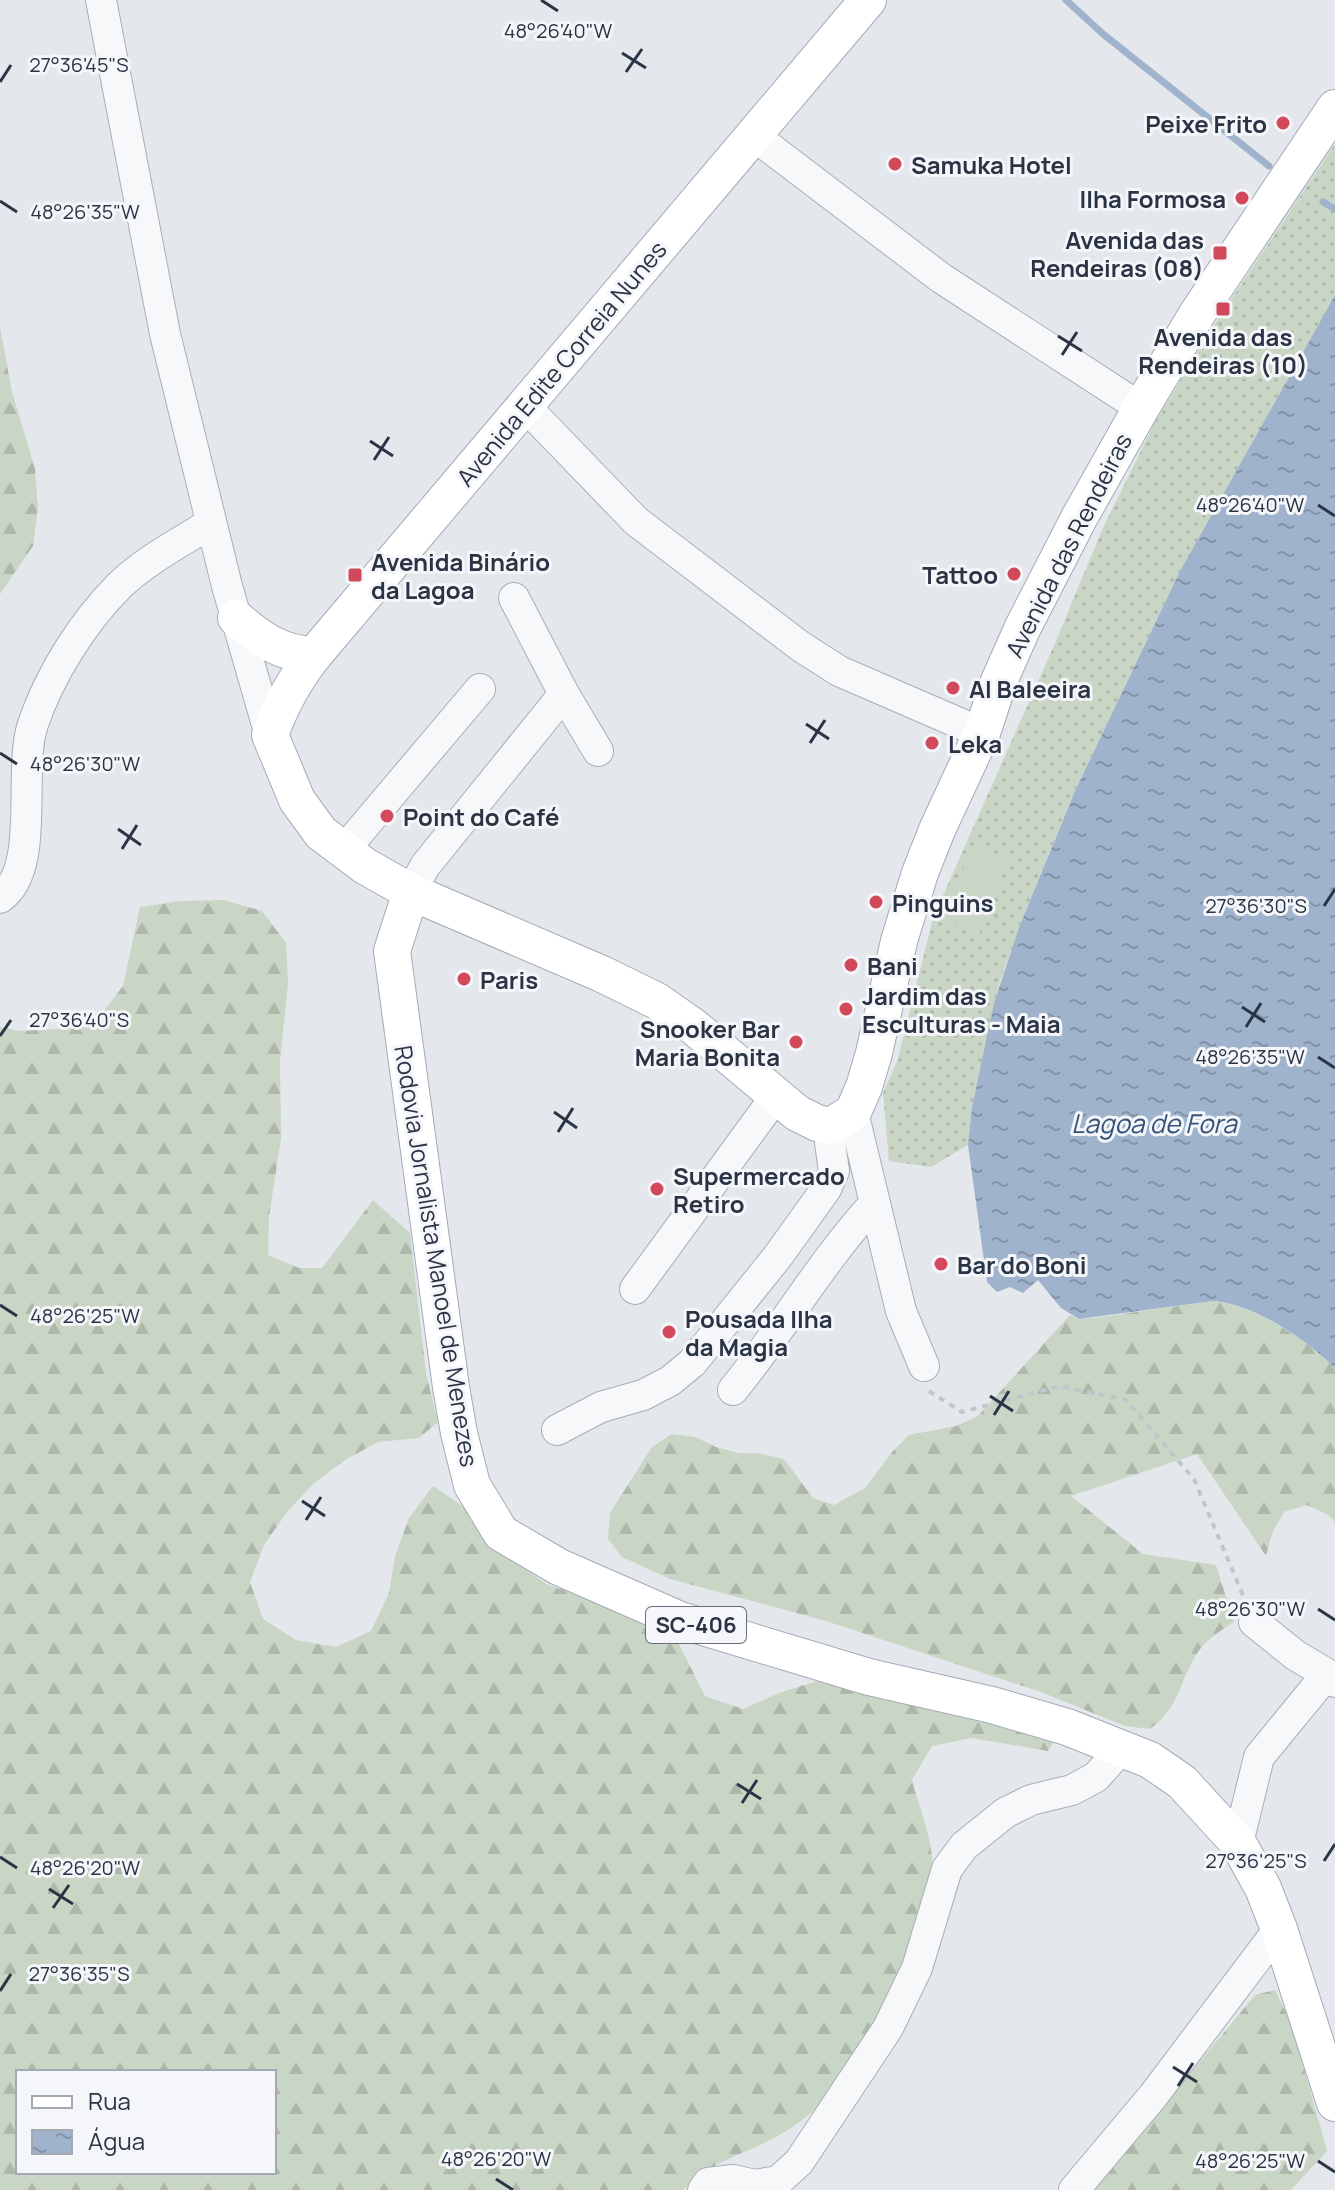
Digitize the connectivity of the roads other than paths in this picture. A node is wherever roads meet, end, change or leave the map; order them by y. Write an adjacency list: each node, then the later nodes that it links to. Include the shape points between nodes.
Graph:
1 (101, 0): 7 (street, via 165,334)
2 (868, 0): 4 (main road, Avenida Edite Correia Nunes)
3 (1335, 108): 6 (main road, Avenida das Rendeiras, via 1224,272)
4 (753, 135): 5 (main road, Avenida Edite Correia Nunes); 6 (street, via 941,278)
5 (525, 406): 10 (main road, Avenida Edite Correia Nunes); 13 (street, via 636,521 800,646 839,671)
6 (1141, 408): 13 (main road, Avenida das Rendeiras, via 1023,627)
7 (211, 523): 9 (street); 18 (street, via 121,584 48,687 32,727 23,866)
8 (514, 598): 12 (street)
9 (236, 618): 10 (main road, via 275,647); 14 (street)
10 (314, 655): 14 (main road, Avenida Edite Correia Nunes, via 281,704)
11 (480, 689): 16 (street)
12 (564, 694): 15 (street); 17 (street, via 425,866)
13 (982, 733): 20 (main road, Avenida das Rendeiras, via 920,873 874,1053)
14 (270, 735): 16 (main road, via 297,800 321,833)
15 (598, 751)
16 (344, 850): 17 (main road)
17 (411, 892): 19 (main road, via 657,1001); 28 (main road, Rodovia Jornalista Manoel de Menezes / SC-406, via 392,951 451,1387 472,1485 501,1533 559,1567 680,1620 869,1677 992,1705)
18 (0, 898)
19 (776, 1096): 20 (main road, via 817,1123); 22 (street)
20 (842, 1119): 21 (street); 25 (street, via 830,1143 834,1171 826,1189 692,1363 643,1395 601,1407)
21 (873, 1205): 23 (street, via 901,1311); 24 (street)
22 (635, 1289)
23 (924, 1366)
24 (733, 1390)
25 (557, 1430)
26 (1254, 1622): 27 (street)
27 (1331, 1678): 29 (street, via 1259,1757)
28 (1123, 1747): 29 (main road, Rodovia Jornalista Manoel de Menezes / SC-406, via 1182,1782); 32 (street, via 1096,1777 1005,1813 964,1846 947,1869 917,1968 888,2028 799,2162 778,2181 708,2183)
29 (1238, 1843): 30 (main road, Rodovia Jornalista Manoel de Menezes / SC-406)
30 (1279, 1929): 31 (main road, Rodovia Jornalista Manoel de Menezes / SC-406); 33 (street, via 1153,2096)
31 (1335, 2103)
32 (703, 2190)
33 (1074, 2190)

